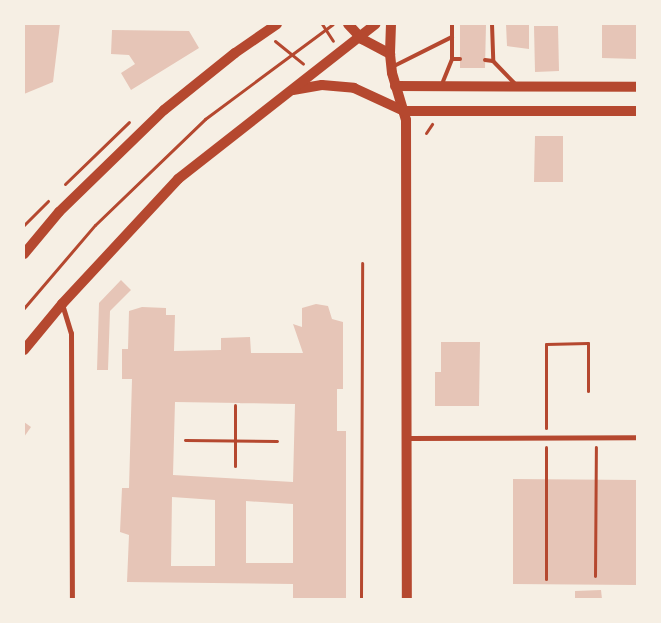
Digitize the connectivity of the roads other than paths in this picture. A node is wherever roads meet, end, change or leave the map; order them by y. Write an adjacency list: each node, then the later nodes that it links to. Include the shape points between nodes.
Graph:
1 (277, 24): 22 (main road, via 164,110 59,212)
2 (348, 24): 7 (main road)
3 (376, 24): 7 (main road)
4 (391, 24): 9 (main road)
5 (452, 24): 8 (lane)
6 (492, 24): 13 (lane)
7 (359, 36): 9 (main road); 19 (main road)
8 (452, 37): 10 (lane); 14 (lane)
9 (390, 54): 14 (main road)
10 (452, 59): 11 (lane); 17 (lane)
11 (460, 59)
12 (485, 60): 13 (lane)
13 (493, 61): 16 (lane)
14 (392, 67): 15 (main road)
15 (395, 86): 17 (main road); 20 (main road)
16 (518, 86): 17 (main road); 18 (main road)
17 (441, 87)
18 (637, 87)
19 (290, 91): 20 (main road, via 315,85 341,85 365,92); 23 (main road, via 178,178)
20 (404, 111): 21 (main road); 26 (main road)
21 (637, 111)
22 (24, 254)
23 (62, 304): 24 (main road); 27 (street, via 71,333)
24 (24, 350)
25 (637, 437): 26 (street)
26 (406, 438): 28 (main road)
27 (72, 599)
28 (407, 599)

